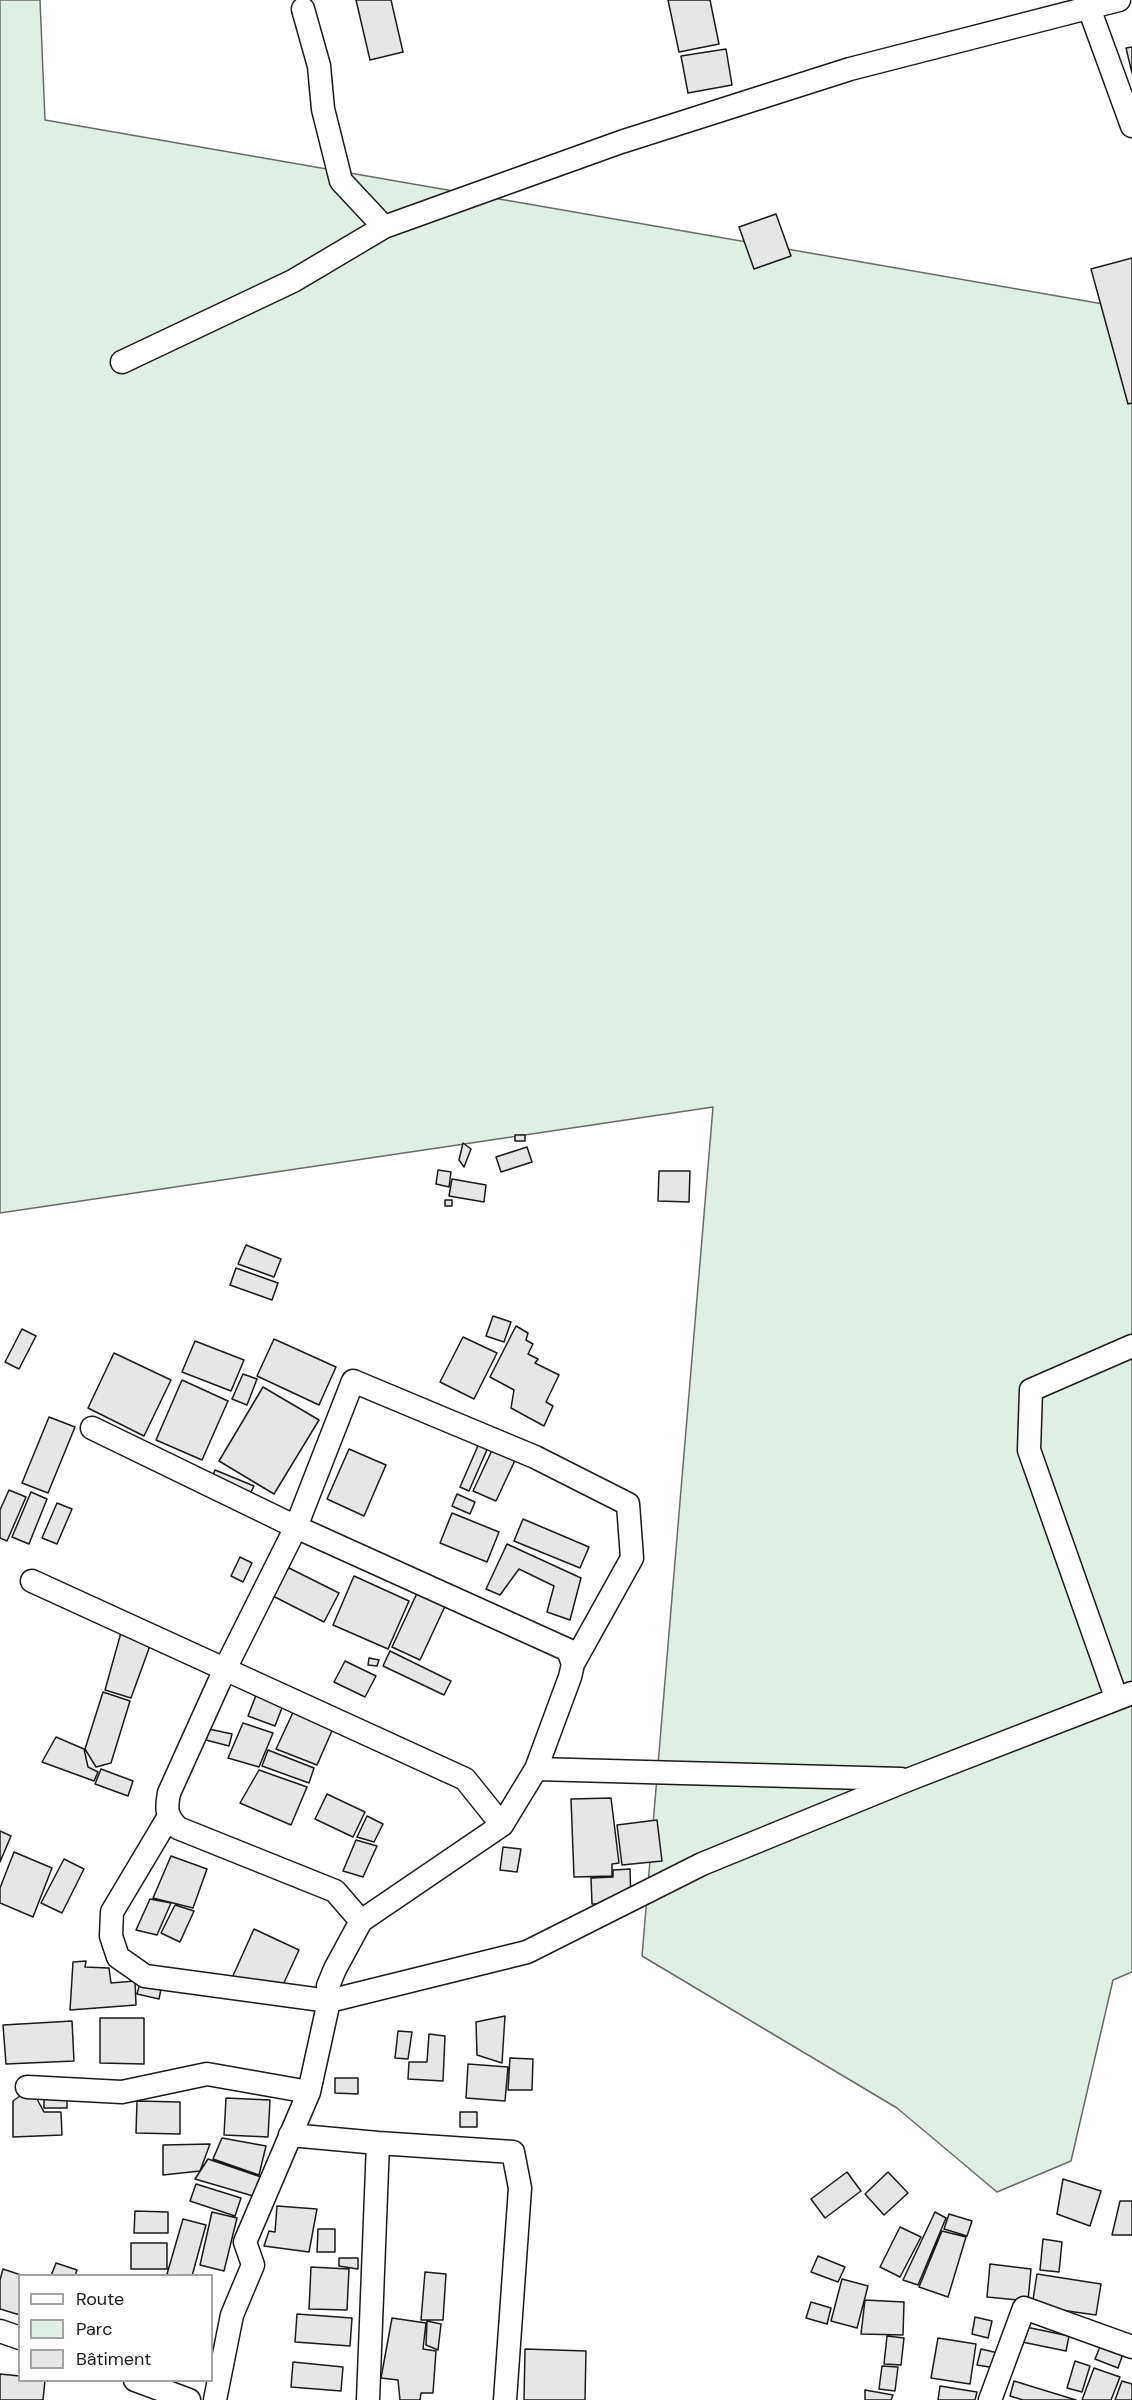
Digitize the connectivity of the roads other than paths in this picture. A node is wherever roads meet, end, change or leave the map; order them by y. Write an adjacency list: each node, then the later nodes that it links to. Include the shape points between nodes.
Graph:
1 (1119, 0): 2 (street)
2 (1089, 8): 4 (street); 5 (street, via 850,69 621,142)
3 (303, 9): 5 (street, via 319,66 323,110 341,181)
4 (1132, 126)
5 (384, 227): 6 (street, via 293,281)
6 (122, 362)
7 (1132, 1346): 13 (street, via 1031,1390 1029,1450)
8 (92, 1428): 9 (street)
9 (296, 1527): 11 (street, via 568,1650); 11 (street, via 353,1381 536,1457 628,1504 632,1558); 12 (street)
10 (32, 1581): 12 (street)
11 (573, 1664): 14 (street)
12 (225, 1670): 16 (street, via 169,1793); 17 (street, via 465,1779)
13 (1124, 1695): 15 (street)
14 (537, 1769): 15 (street); 17 (street)
15 (910, 1779): 19 (street, via 702,1864 527,1952)
16 (168, 1818): 18 (street, via 178,1828 335,1891); 19 (street, via 112,1912 111,1936 118,1957 145,1976)
17 (502, 1825): 18 (street)
18 (361, 1921): 19 (street, via 328,1986)
19 (329, 2001): 21 (street)
20 (27, 2087): 21 (street, via 122,2092 207,2074)
21 (309, 2092): 22 (street)
22 (290, 2135): 23 (street); 29 (street, via 245,2242 253,2265 232,2315)
23 (378, 2143): 30 (street); 31 (street, via 513,2152 520,2188)
24 (0, 2331): 25 (street)
25 (18, 2337)
26 (1132, 2347): 32 (street, via 1024,2308)
27 (140, 2382): 28 (street)
28 (189, 2400)
29 (215, 2400)
30 (368, 2400)
31 (505, 2400)
32 (990, 2400)

